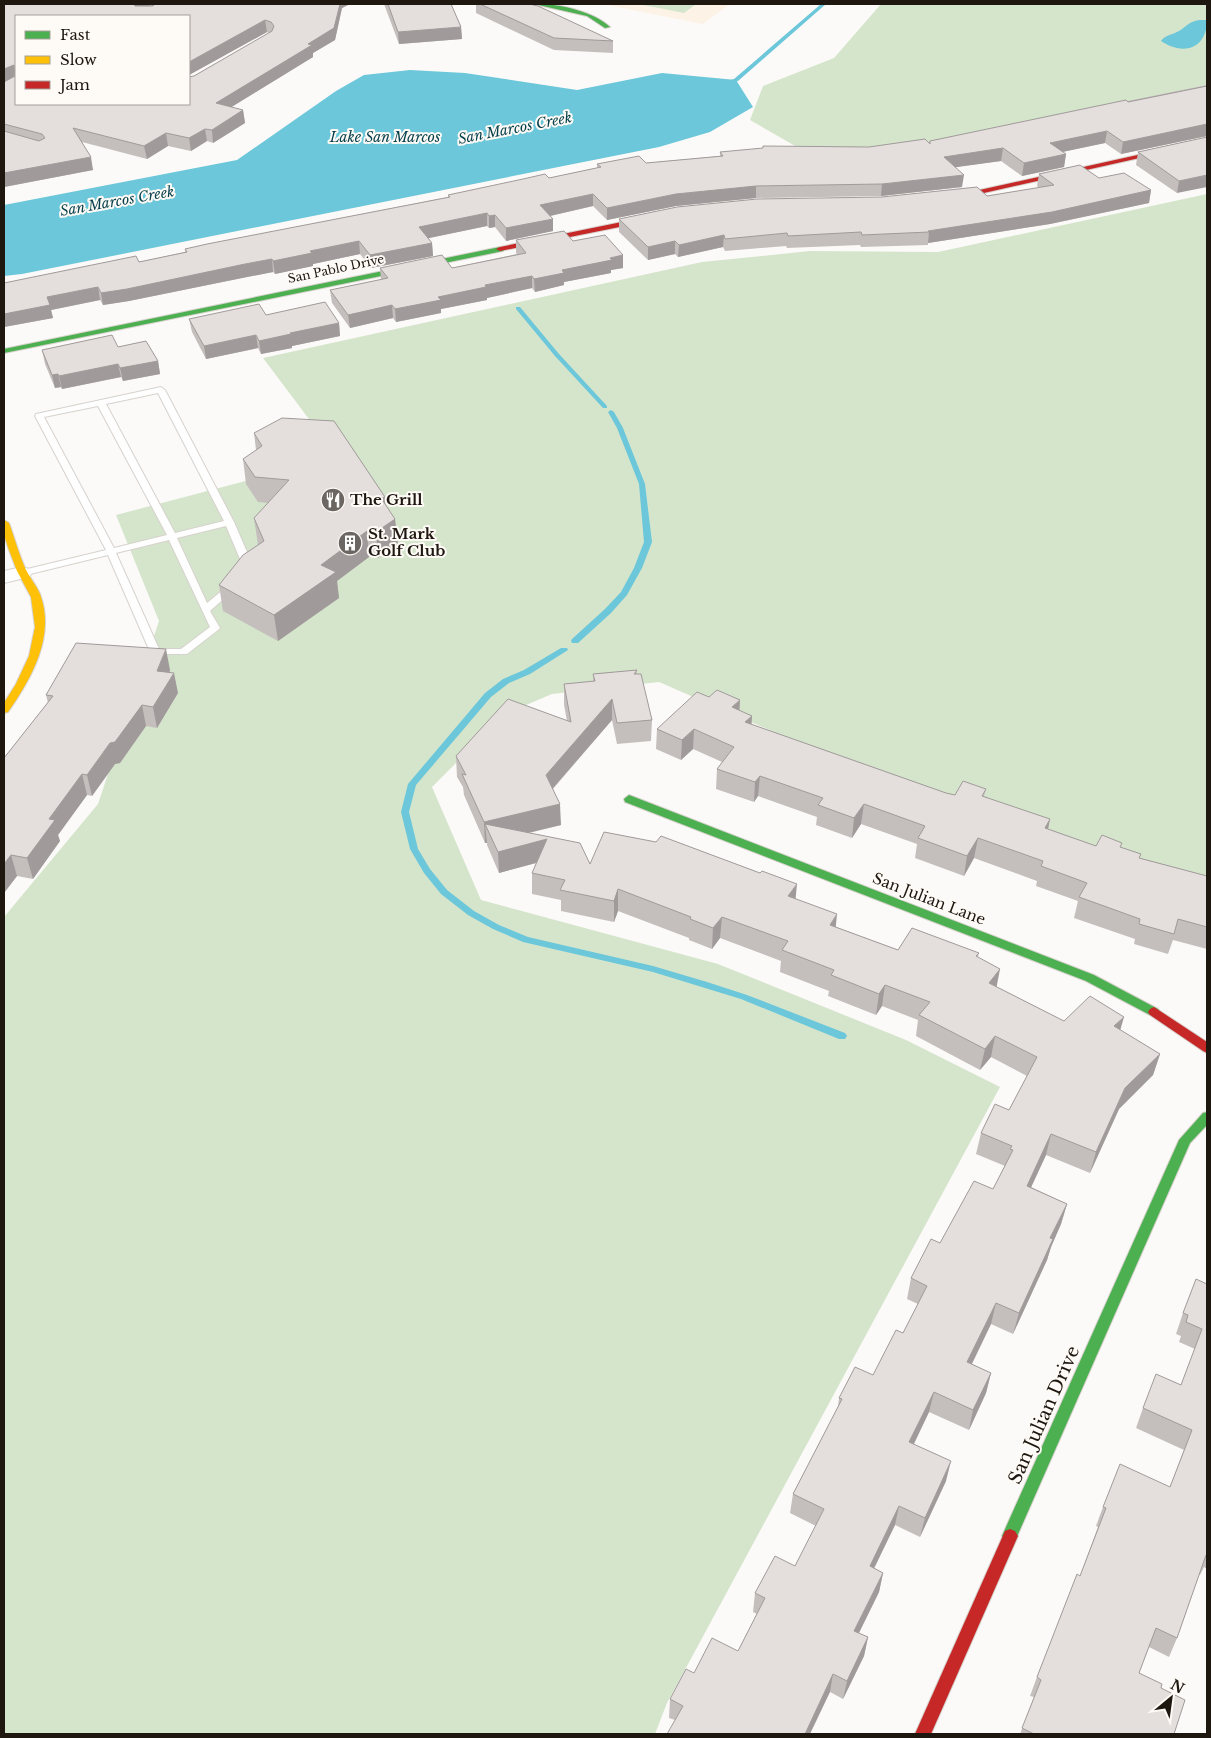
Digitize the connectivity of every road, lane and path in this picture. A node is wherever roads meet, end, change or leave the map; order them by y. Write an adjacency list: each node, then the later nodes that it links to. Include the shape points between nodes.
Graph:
1 (537, 4): 2 (street, via 589,15)
2 (607, 27)
3 (1207, 142): 4 (street, via 975,193)
4 (937, 197)
5 (666, 215): 6 (street, San Pablo Drive)
6 (4, 352)
7 (101, 403): 9 (lane, via 161,390); 10 (lane); 11 (lane, via 38,416)
8 (4, 522): 12 (street)
9 (229, 522): 10 (lane); 13 (lane, via 245,559 246,572)
10 (172, 536): 11 (lane); 13 (lane)
11 (111, 551): 12 (lane); 13 (lane, via 154,652 184,652 215,628)
12 (13, 575): 14 (street, via 36,596 40,625 36,655 22,687)
13 (205, 610)
14 (4, 710)
15 (629, 799): 16 (street, San Julian Lane, via 1090,978 1162,1016)
16 (1207, 1048)
17 (1207, 1117): 18 (street, San Julian Drive, via 1185,1140)
18 (923, 1734)

